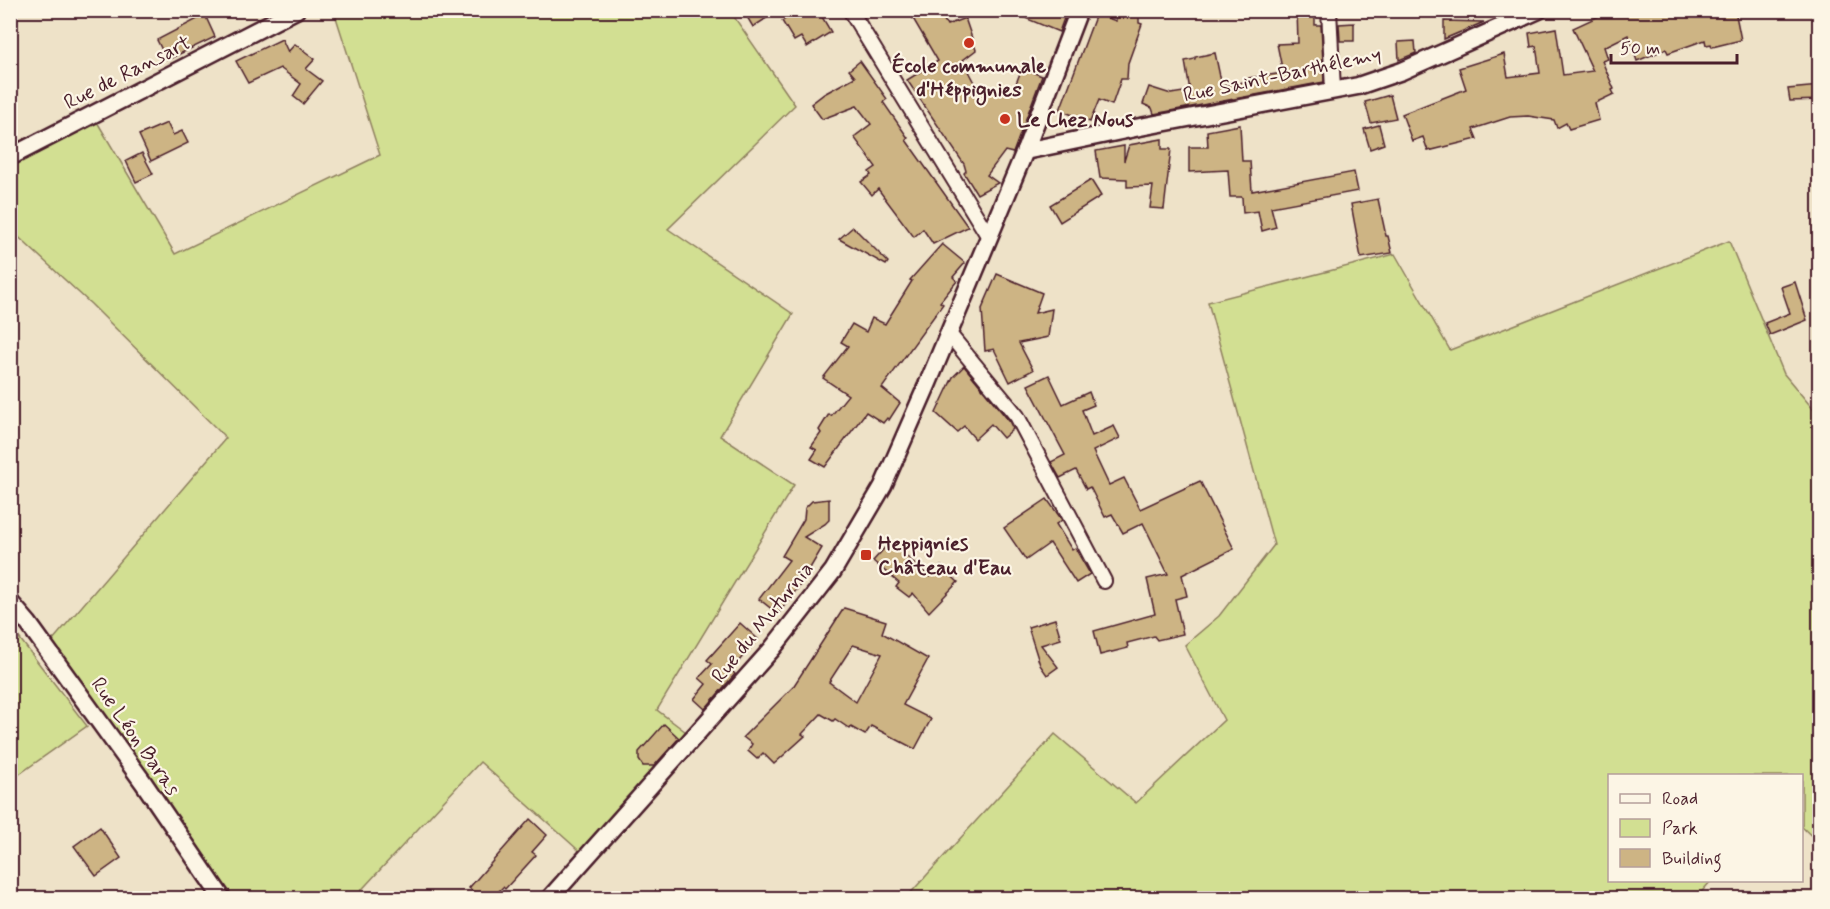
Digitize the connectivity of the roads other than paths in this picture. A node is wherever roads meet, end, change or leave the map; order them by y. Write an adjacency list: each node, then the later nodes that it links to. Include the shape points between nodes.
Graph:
1 (296, 10): 8 (street, Rue de Ransart)
2 (850, 10): 9 (street)
3 (1078, 10): 7 (street, Rue du Muturnia)
4 (1329, 10): 6 (street)
5 (1539, 10): 6 (street, Rue Saint-Barthélemy, via 1402,70 1358,86)
6 (1333, 90): 7 (street, Rue Saint-Barthélemy)
7 (1025, 151): 9 (street, Rue du Muturnia)
8 (10, 157)
9 (989, 237): 10 (street, Rue du Muturnia)
10 (949, 334): 11 (street, via 1017,416); 14 (street, Rue du Muturnia, via 883,486 833,571 772,650)
11 (1104, 581)
12 (10, 602): 13 (street, Rue Léon Baras, via 143,782)
13 (222, 898)
14 (550, 898)

